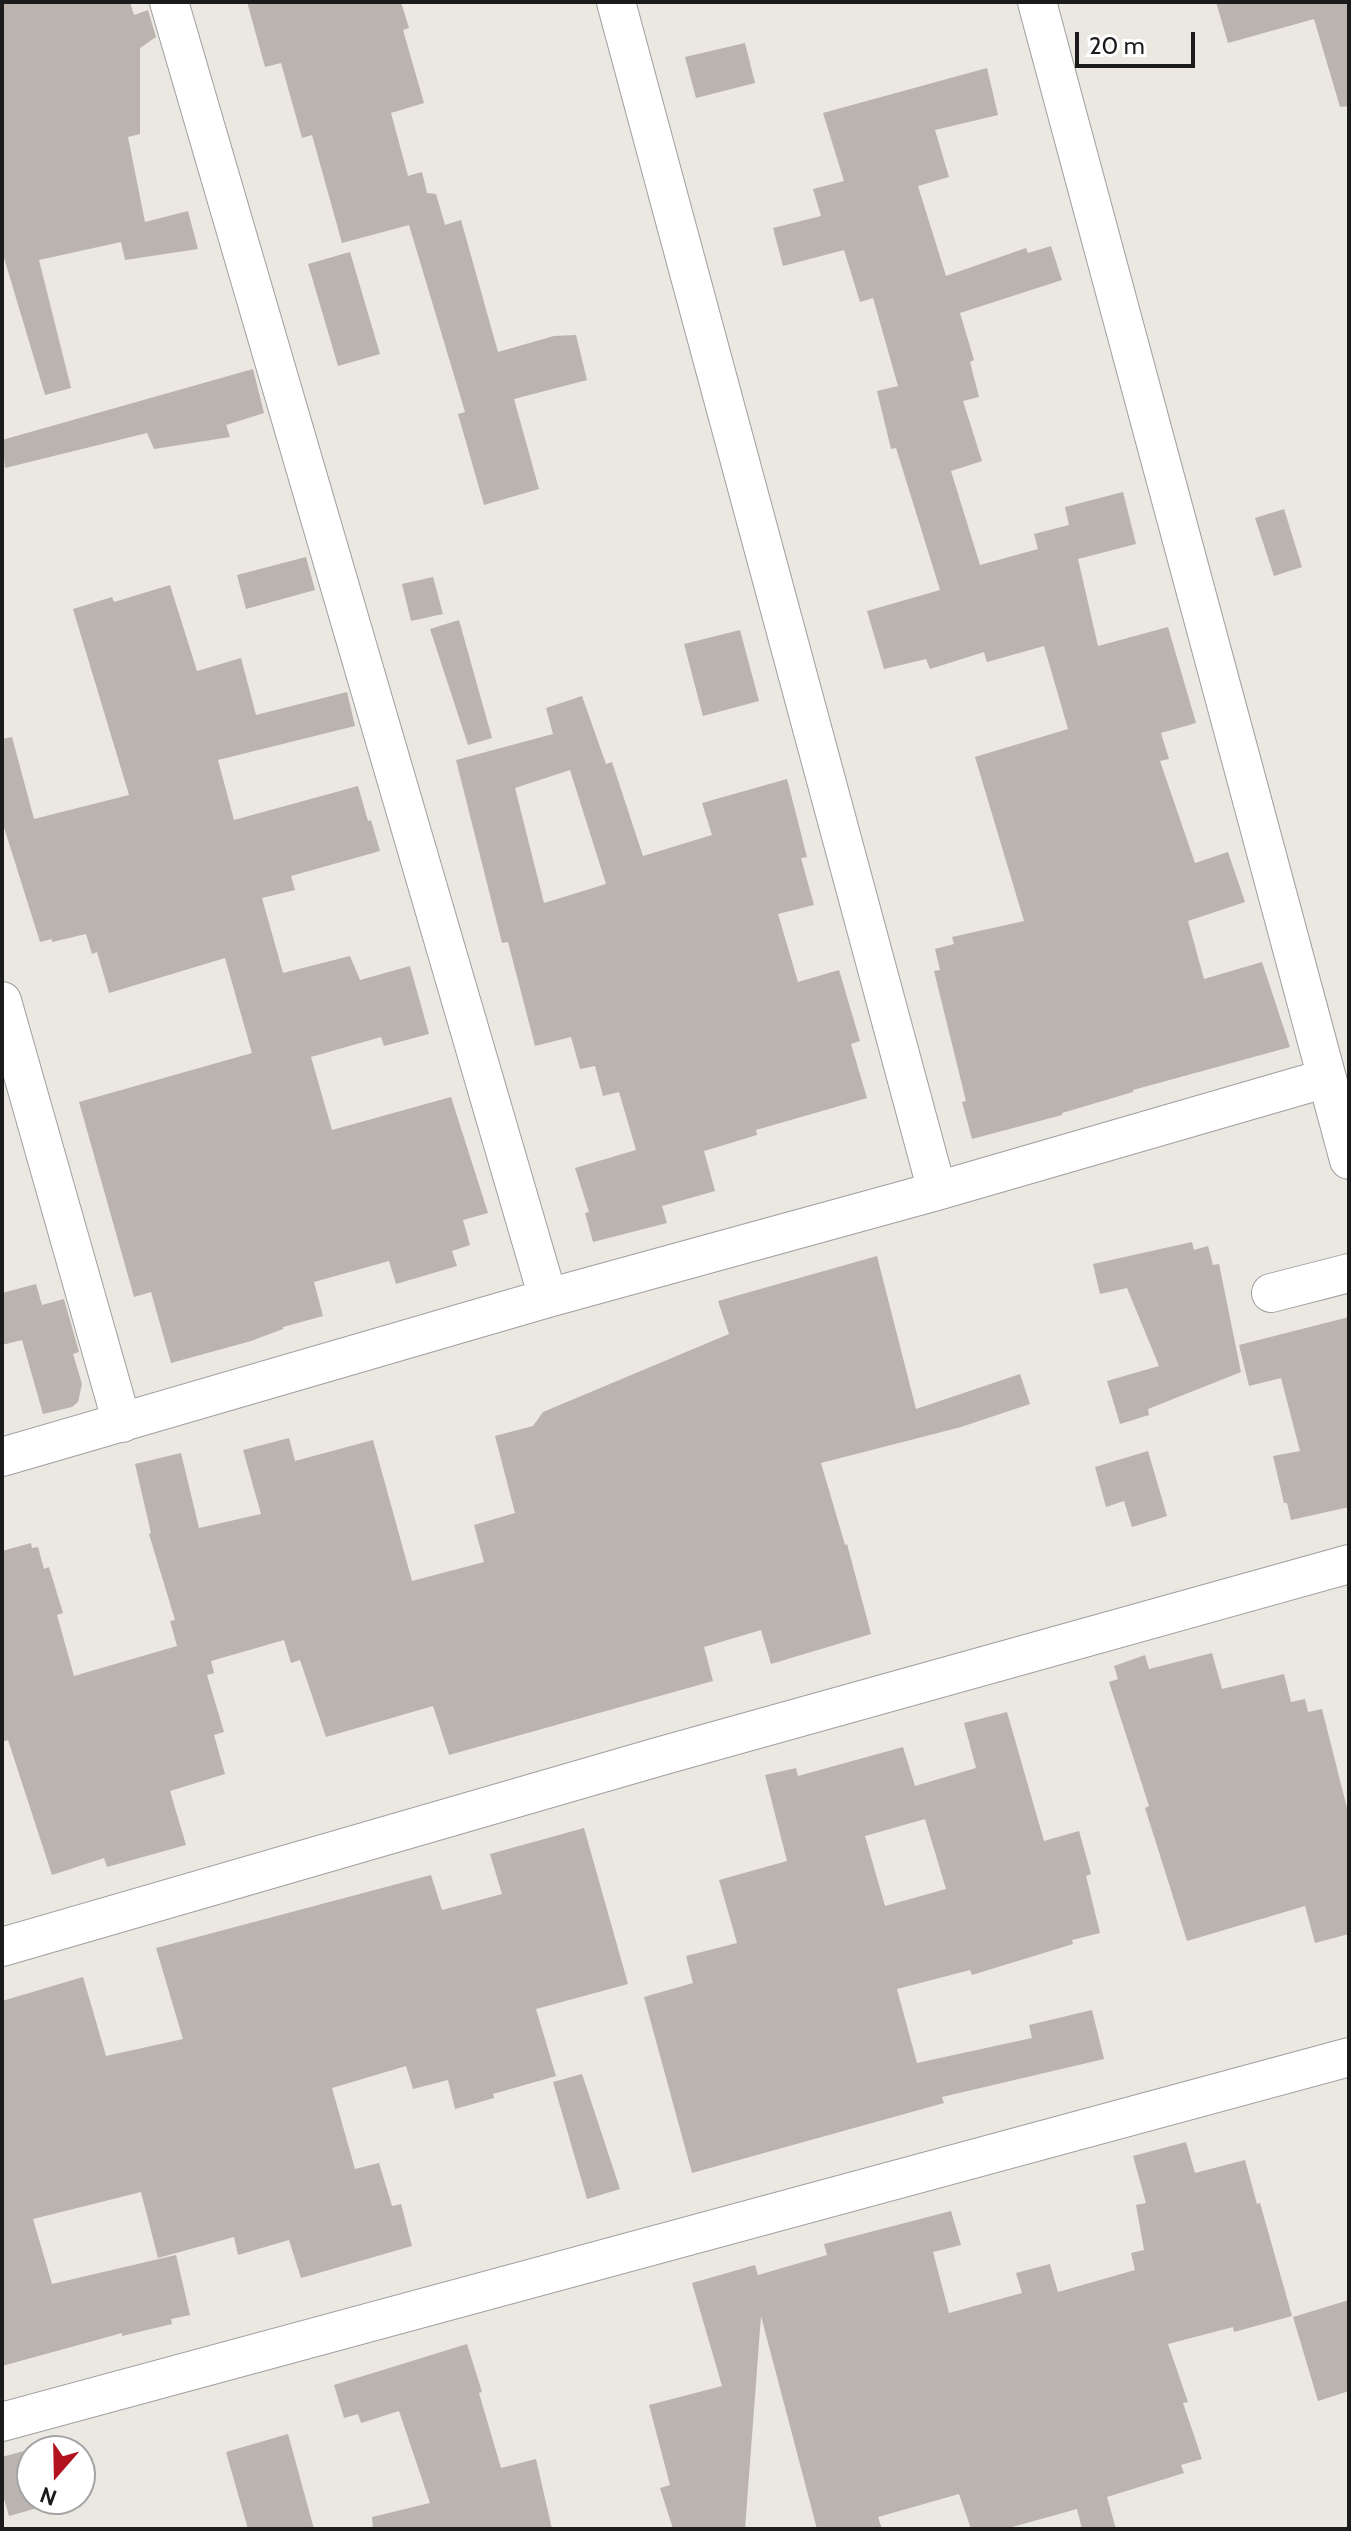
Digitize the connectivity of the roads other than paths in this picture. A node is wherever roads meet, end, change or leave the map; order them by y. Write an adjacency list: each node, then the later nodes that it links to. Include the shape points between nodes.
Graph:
1 (169, 2): 10 (street)
2 (616, 2): 7 (street)
3 (1037, 2): 5 (street)
4 (2, 1001): 11 (street)
5 (1327, 1078): 6 (street); 7 (street)
6 (1349, 1160)
7 (937, 1191): 10 (street)
8 (1349, 1273): 9 (street)
9 (1271, 1293)
10 (548, 1298): 11 (street)
11 (122, 1423): 12 (street)
12 (2, 1457)
13 (1349, 1564): 14 (street)
14 (2, 1947)
15 (1349, 2057): 16 (street)
16 (2, 2422)

